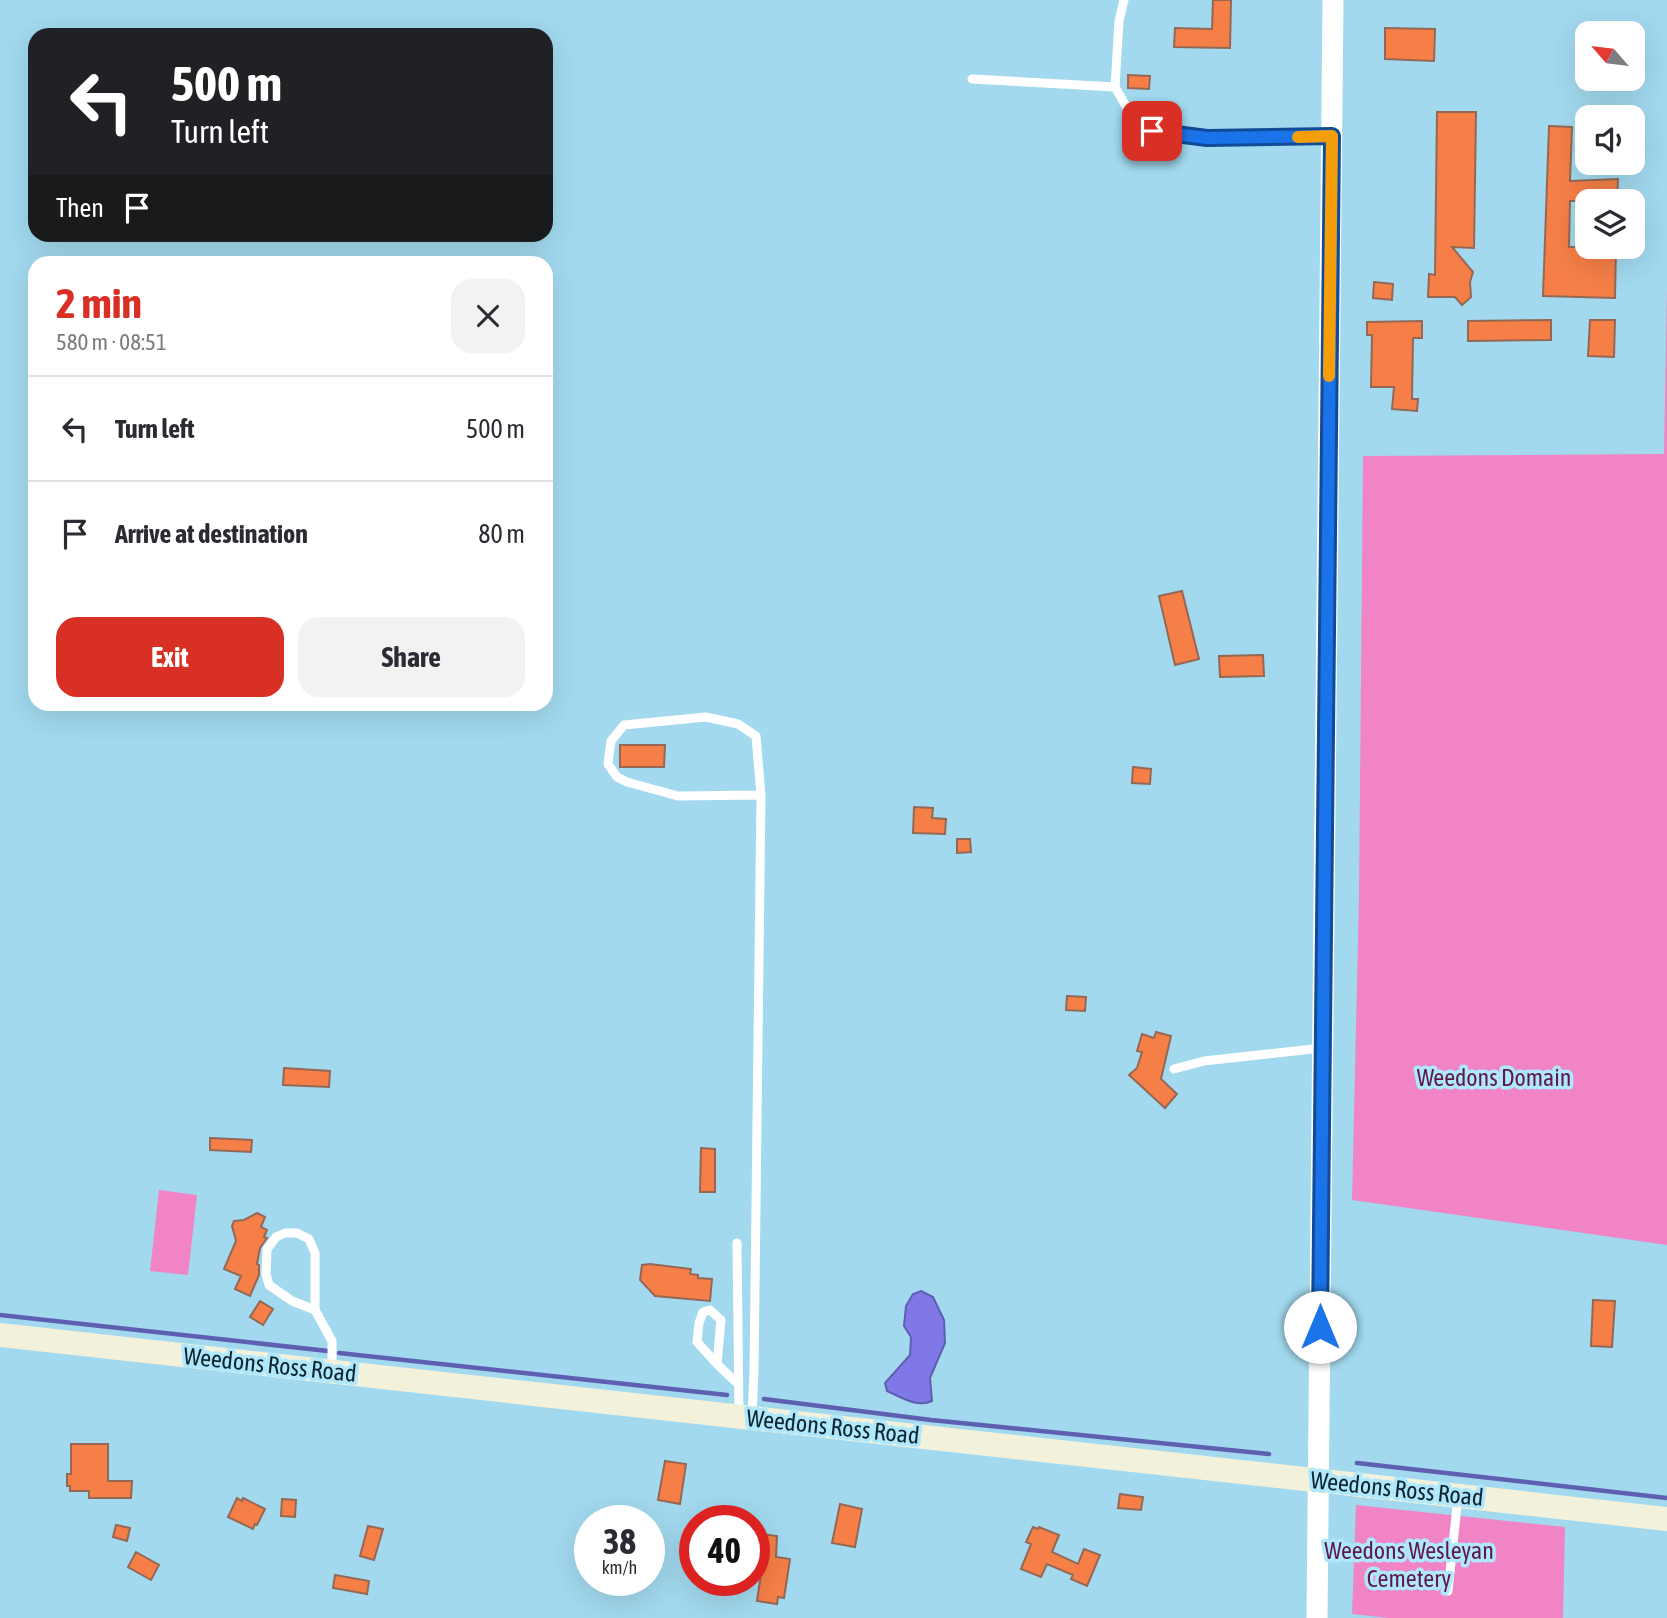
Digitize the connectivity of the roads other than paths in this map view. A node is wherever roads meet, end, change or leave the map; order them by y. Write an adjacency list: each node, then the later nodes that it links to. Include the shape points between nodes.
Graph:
1 (1124, 0): 4 (lane)
2 (1333, 0): 5 (street)
3 (972, 79): 4 (lane)
4 (1115, 87): 5 (lane, via 1130,113 1152,131 1207,138)
5 (1332, 136): 7 (street)
6 (761, 795): 6 (lane, via 756,736 738,724 706,718 624,725 611,741 608,764 627,782 678,796); 15 (lane, via 754,1371)
7 (1322, 1048): 8 (lane, via 1204,1061); 16 (street)
8 (1174, 1069)
9 (737, 1242): 14 (lane)
10 (316, 1310): 10 (lane, via 315,1252 309,1240 297,1233 276,1237 267,1249 269,1285); 13 (lane, via 332,1341)
11 (0, 1335): 13 (main road, Weedons Ross Road)
12 (717, 1364): 12 (lane, via 697,1342 703,1312 710,1310 720,1320); 14 (lane)
13 (332, 1372): 15 (main road, Weedons Ross Road)
14 (738, 1384): 15 (lane)
15 (745, 1417): 16 (main road, Weedons Ross Road)
16 (1318, 1480): 17 (main road, Weedons Ross Road); 20 (street)
17 (1458, 1496): 18 (main road, Weedons Ross Road); 19 (lane)
18 (1667, 1519)
19 (1448, 1591)
20 (1317, 1618)

